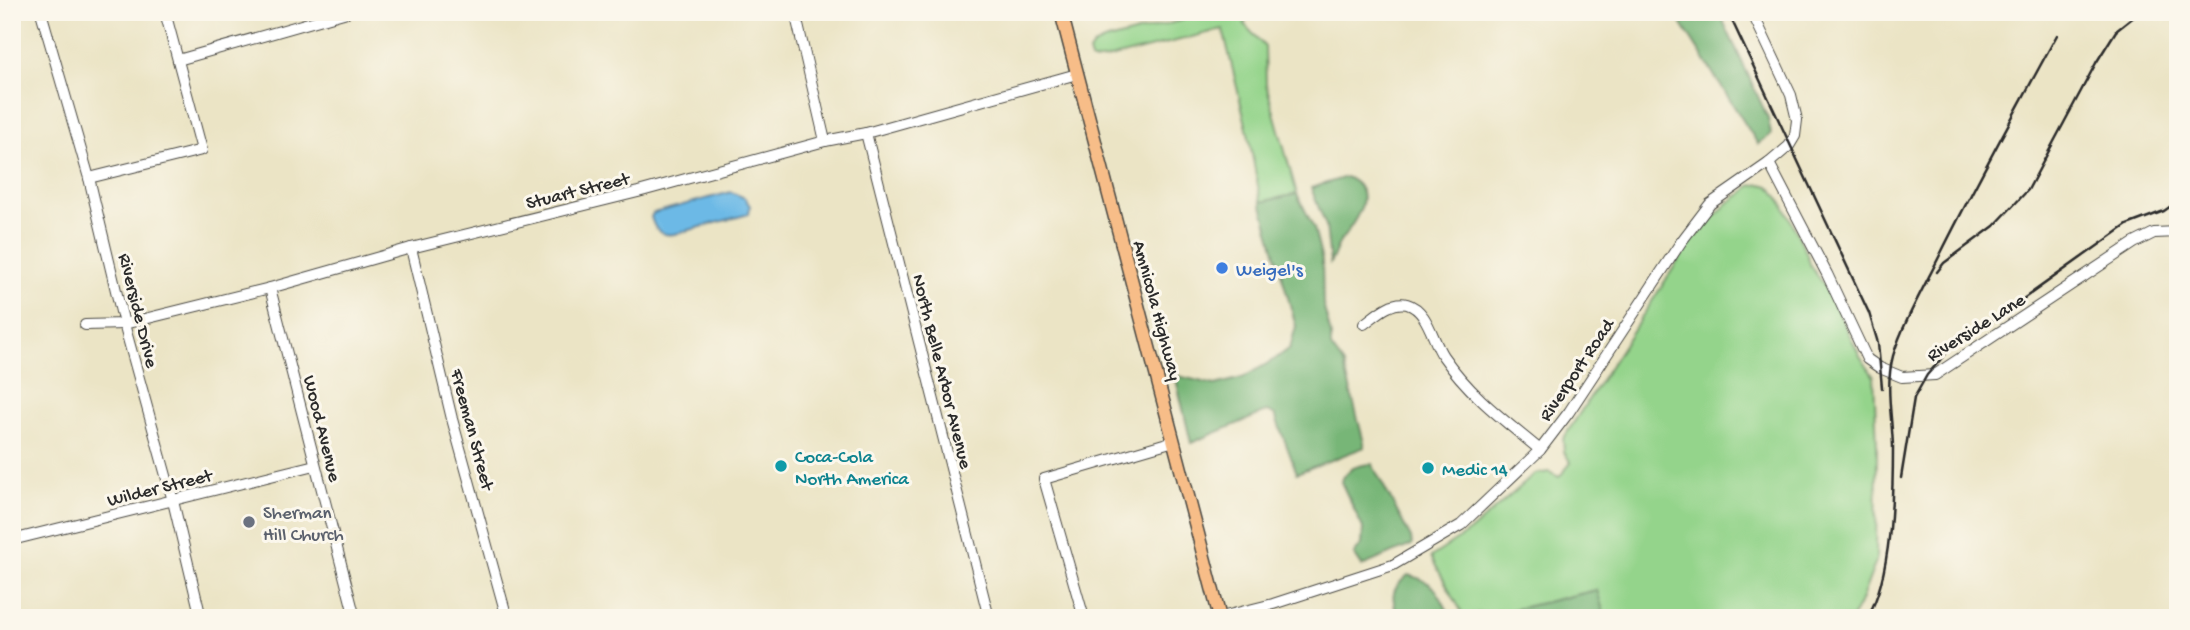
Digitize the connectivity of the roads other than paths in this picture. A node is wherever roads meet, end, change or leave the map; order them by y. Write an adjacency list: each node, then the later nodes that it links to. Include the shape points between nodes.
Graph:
1 (41, 12): 12 (street, Riverside Drive)
2 (165, 12): 7 (street)
3 (347, 12): 7 (street)
4 (795, 12): 10 (street)
5 (1061, 12): 8 (main road, Amnicola Highway)
6 (1752, 12): 11 (street, Riverport Road, via 1791,95 1797,120 1791,144)
7 (178, 60): 12 (street, via 202,149)
8 (1077, 74): 9 (street, Stuart Street); 19 (main road, Amnicola Highway)
9 (866, 133): 10 (street, Stuart Street); 28 (street, North Belle Arbor Avenue)
10 (825, 141): 14 (street, Stuart Street)
11 (1769, 163): 13 (street, Riverside Lane, via 1867,359 1902,377 1935,375 2134,243 2154,233); 20 (street, Riverport Road, via 1710,204)
12 (89, 178): 16 (street, Riverside Drive)
13 (2178, 232)
14 (411, 248): 15 (street, Stuart Street); 27 (street, Freeman Street)
15 (270, 288): 16 (street, Stuart Street); 21 (street, Wood Avenue)
16 (124, 324): 18 (street, Stuart Street); 22 (street, Riverside Drive)
17 (1364, 324): 20 (street, via 1390,306 1406,304 1422,314 1441,354 1471,393)
18 (85, 326)
19 (1174, 441): 24 (main road, Amnicola Highway); 29 (street, via 1044,479)
20 (1540, 450): 24 (street, Riverport Road, via 1461,525 1393,565)
21 (315, 465): 22 (street, Wilder Street); 26 (street, Wood Avenue)
22 (173, 501): 23 (street, Wilder Street); 25 (street, Riverside Drive)
23 (12, 540)
24 (1219, 617)
25 (201, 618)
26 (355, 618)
27 (507, 618)
28 (989, 618)
29 (1084, 618)

